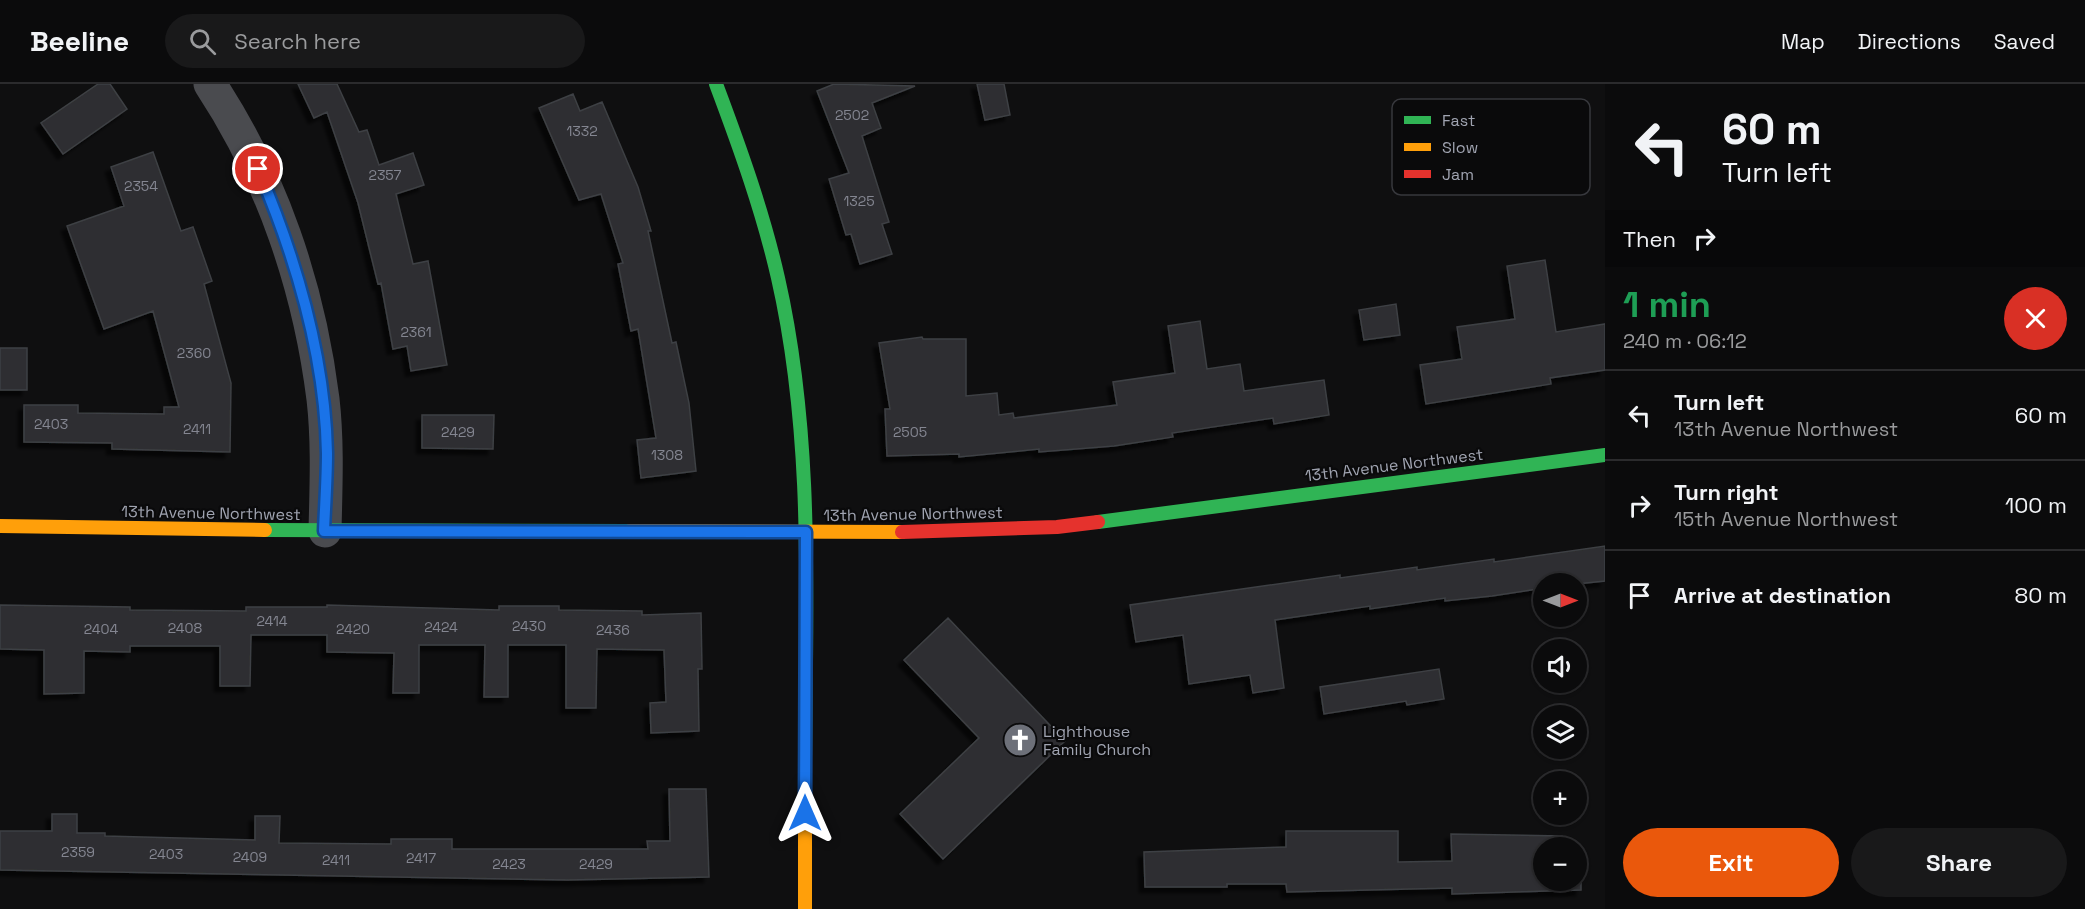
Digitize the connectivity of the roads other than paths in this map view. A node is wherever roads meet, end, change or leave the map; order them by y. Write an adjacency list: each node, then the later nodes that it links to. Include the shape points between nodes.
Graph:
1 (210, 84): 5 (street, via 258,169 291,252 303,297 323,400 327,452)
2 (716, 84): 6 (street, via 746,165 778,279 796,389)
3 (1605, 455): 6 (street, 13th Avenue Northwest, via 1057,527)
4 (0, 526): 5 (street, 13th Avenue Northwest)
5 (324, 531): 6 (street, 13th Avenue Northwest)
6 (806, 532): 7 (street)
7 (804, 909)

